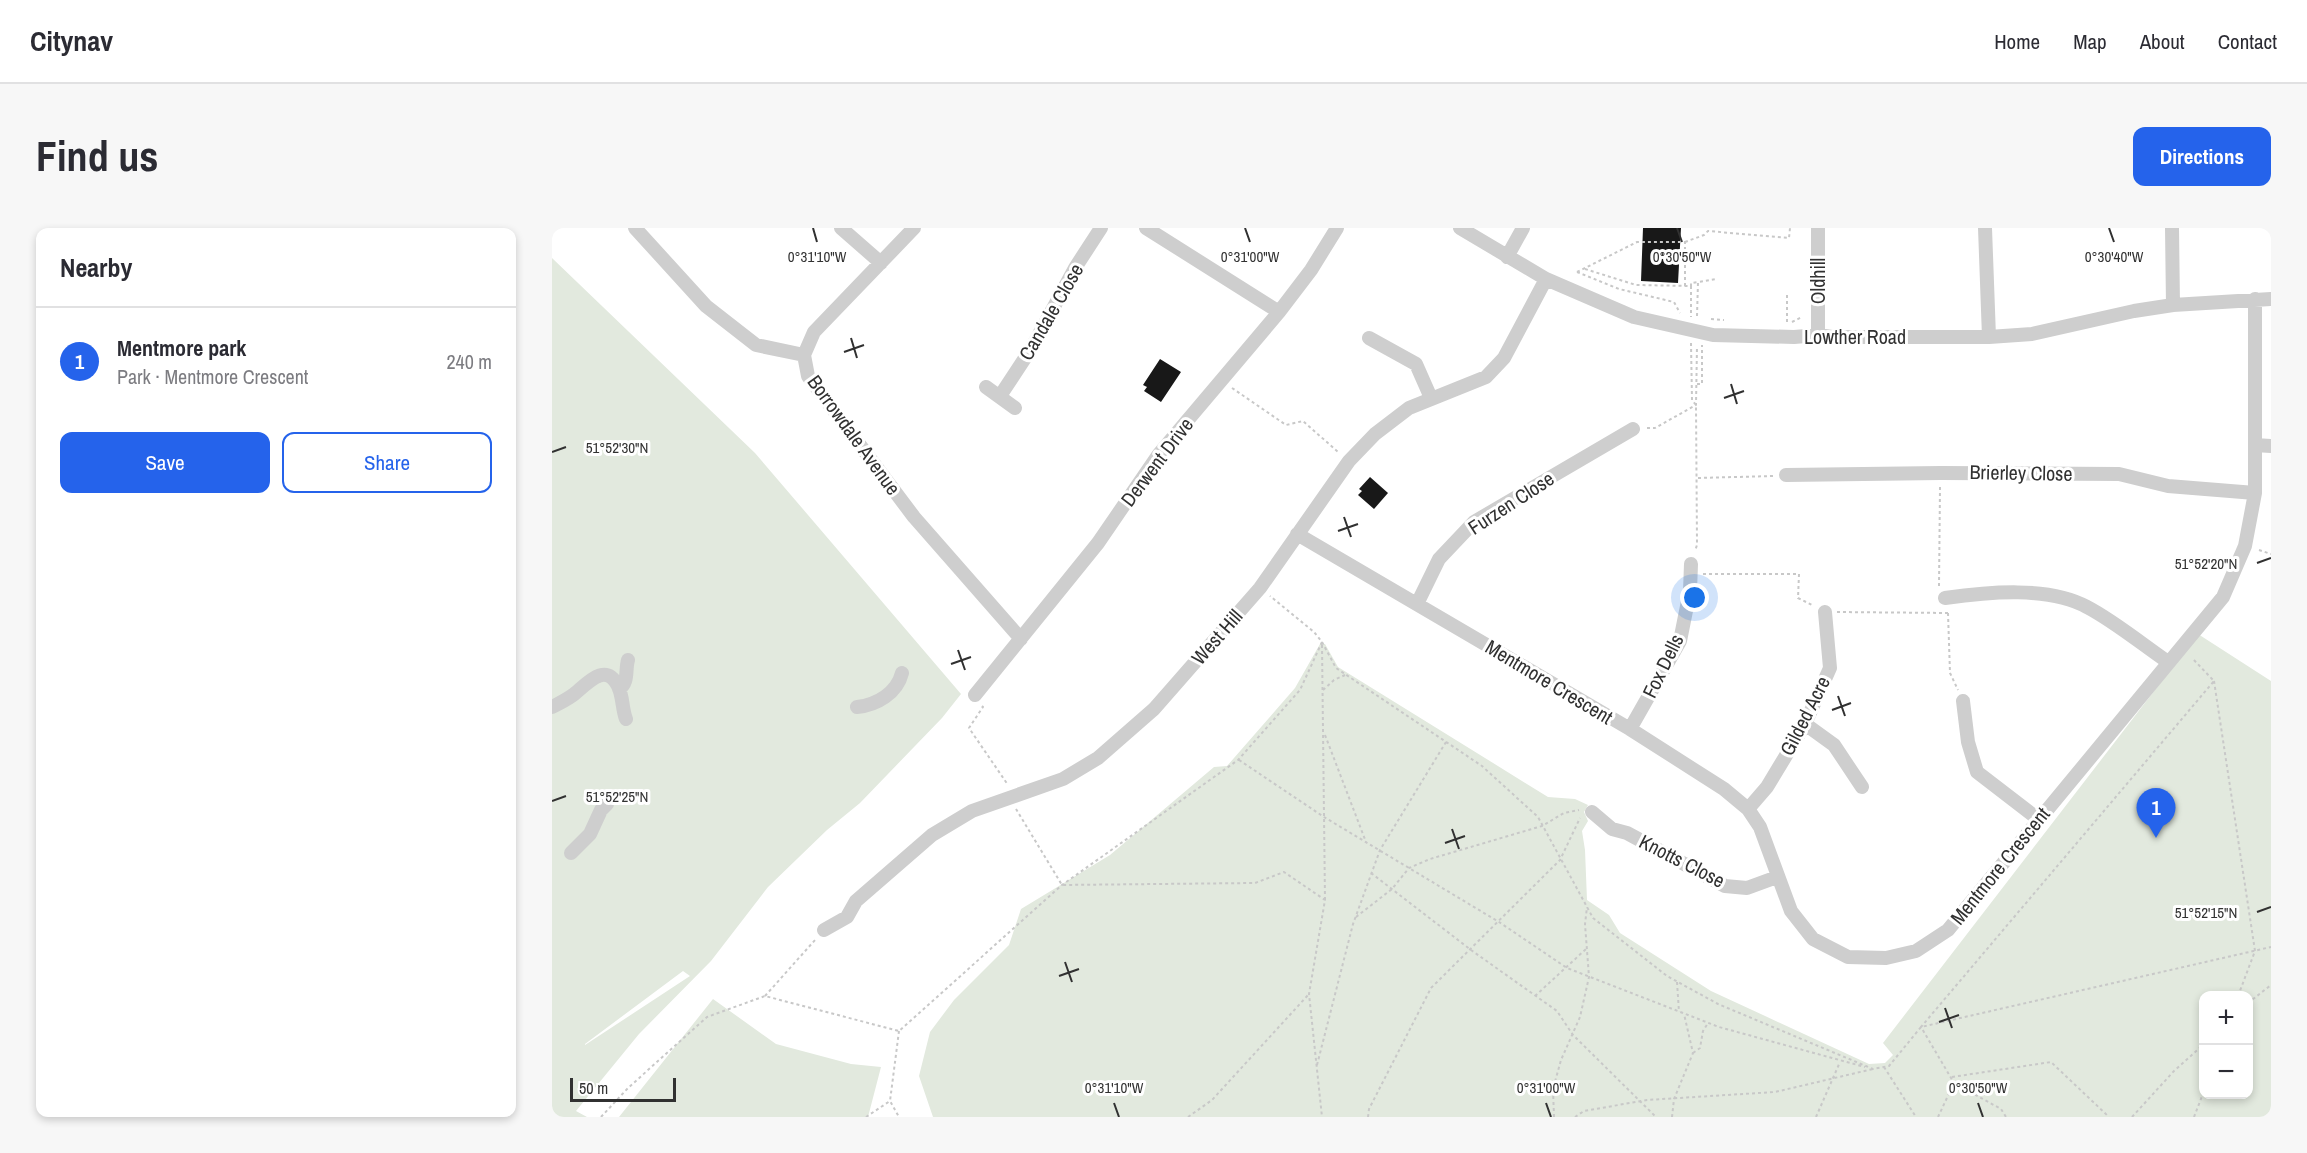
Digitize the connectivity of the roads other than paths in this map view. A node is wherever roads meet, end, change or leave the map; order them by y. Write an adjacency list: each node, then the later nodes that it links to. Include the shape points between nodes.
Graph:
1 (635, 228): 22 (street, via 706,306 756,345)
2 (841, 228): 13 (street)
3 (914, 228): 13 (street, Borrowdale Avenue)
4 (1101, 228): 24 (street, Candale Close)
5 (1146, 228): 18 (street)
6 (1337, 228): 18 (street, Derwent Drive)
7 (1460, 228): 12 (street, Lowther Road)
8 (1523, 228): 12 (street)
9 (1818, 228): 19 (street, Oldhill)
10 (1985, 228): 20 (street)
11 (2172, 228): 17 (street)
12 (1507, 257): 14 (street, Lowther Road)
13 (881, 263): 22 (street, Borrowdale Avenue, via 814,332)
14 (1546, 279): 19 (street, Lowther Road, via 1634,317 1713,334); 25 (street, West Hill, via 1504,358 1486,377)
15 (2255, 299): 16 (street, Lowther Road); 17 (street, Lowther Road); 28 (street, Mentmore Crescent)
16 (2271, 299)
17 (2173, 305): 20 (street, Lowther Road, via 2032,334)
18 (1279, 312): 37 (street, Derwent Drive, via 1159,454 1098,543)
19 (1818, 335): 20 (street, Lowther Road)
20 (1989, 337)
21 (1370, 338): 25 (street, via 1416,364)
22 (804, 355): 37 (street, Borrowdale Avenue, via 808,376 914,517)
23 (986, 387): 24 (street)
24 (1000, 396): 26 (street)
25 (1431, 398): 32 (street, West Hill, via 1409,408 1375,434 1349,461)
26 (1015, 408)
27 (1633, 429): 35 (street, Furzen Close, via 1474,522 1439,559)
28 (2255, 446): 29 (street); 31 (street, Mentmore Crescent)
29 (2271, 446)
30 (1786, 475): 31 (street, Brierley Close, via 2119,474 2168,486)
31 (2255, 493): 39 (street, Mentmore Crescent, via 2245,546 2223,597)
32 (1297, 534): 35 (street, Mentmore Crescent); 56 (street, West Hill, via 1260,588 1154,709 1098,758 1063,778 972,811 932,835 856,901 847,917)
33 (1690, 564): 48 (street, Fox Dells, via 1690,591 1680,641)
34 (1946, 598): 39 (street, via 2044,594 2086,606)
35 (1417, 604): 48 (street, Mentmore Crescent)
36 (1825, 612): 47 (street, Gilded Acre, via 1830,668)
37 (1022, 639): 42 (street, Derwent Drive)
38 (628, 660): 41 (street, via 626,680)
39 (2168, 662): 53 (street, Mentmore Crescent)
40 (902, 673): 45 (street, via 890,693 868,706)
41 (620, 689): 44 (street, via 605,674 596,676); 46 (street)
42 (975, 695)
43 (1963, 700): 53 (street, via 1968,742 1977,772)
44 (552, 707)
45 (857, 707)
46 (626, 719)
47 (1805, 724): 49 (street, via 1834,745); 51 (street, Gilded Acre, via 1767,787)
48 (1630, 729): 51 (street, Mentmore Crescent, via 1724,789)
49 (1862, 787)
50 (607, 804): 54 (street, via 590,834)
51 (1748, 809): 55 (street, Mentmore Crescent, via 1760,827)
52 (1592, 812): 55 (street, Knotts Close, via 1612,829 1628,833 1725,886 1747,888)
53 (2038, 819): 55 (street, Mentmore Crescent, via 1948,930 1916,951 1886,958 1848,957 1813,939 1791,911)
54 (571, 853)
55 (1777, 877)
56 (824, 930)

